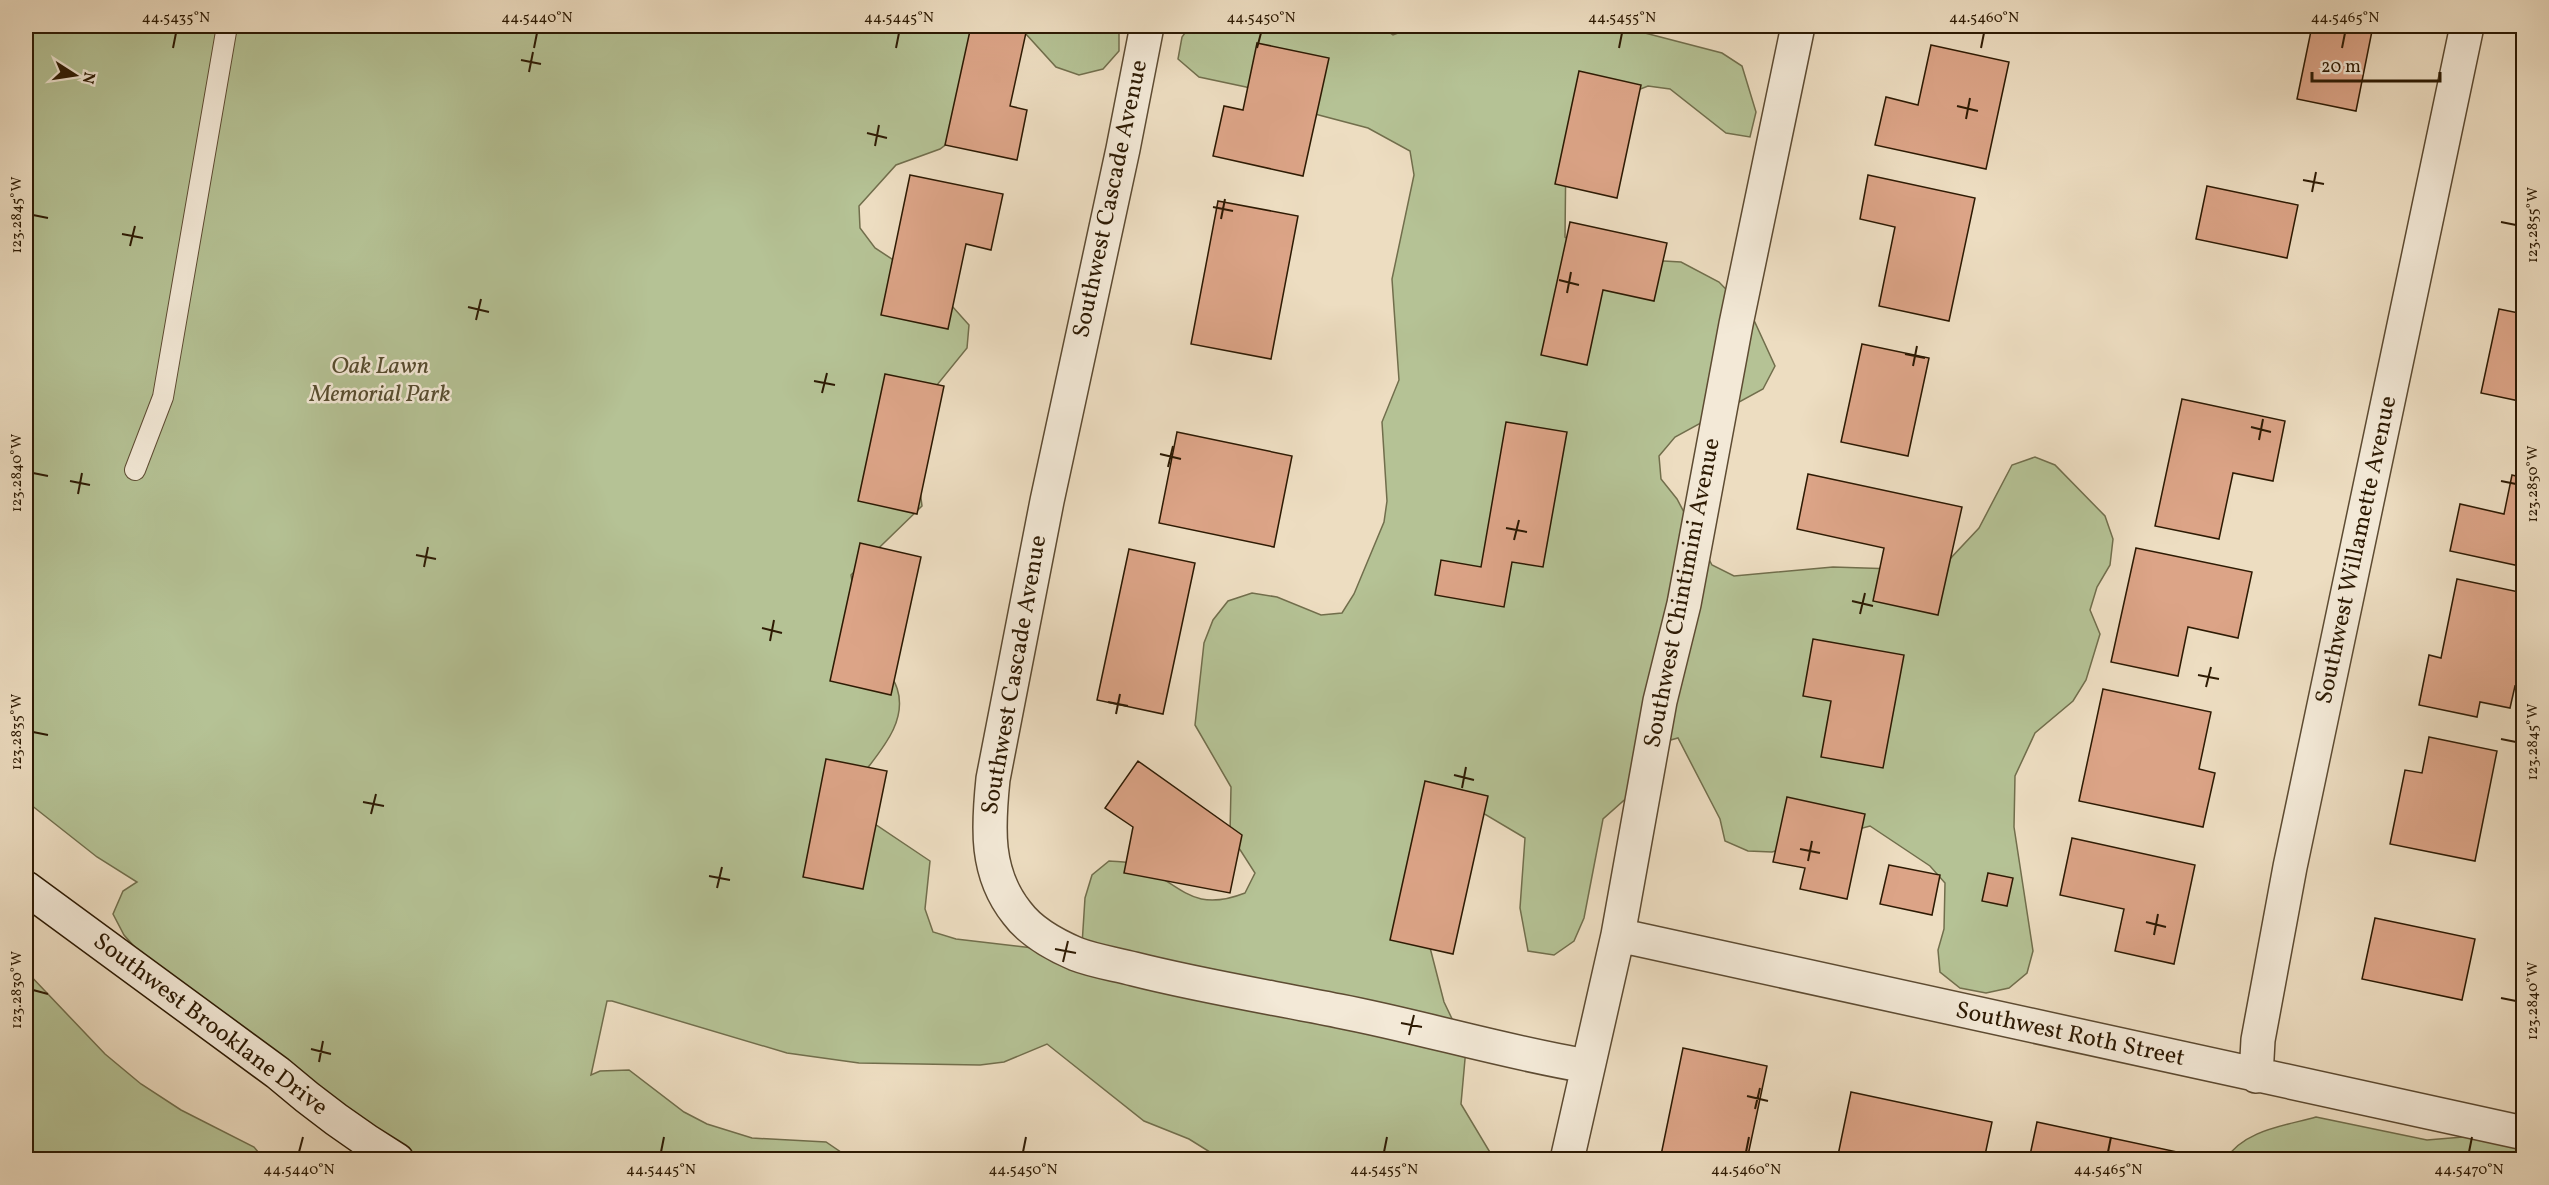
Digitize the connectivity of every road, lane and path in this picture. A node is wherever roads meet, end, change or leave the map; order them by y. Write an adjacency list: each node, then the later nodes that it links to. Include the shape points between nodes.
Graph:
1 (227, 26): 5 (lane, via 163,397)
2 (1147, 26): 8 (street, Southwest Cascade Avenue, via 993,779 988,824 992,858 1002,890 1018,914 1039,934 1077,954 1158,975 1358,1014 1536,1058)
3 (1798, 26): 7 (street, Southwest Chintimini Avenue, via 1738,313 1684,604 1660,701)
4 (2467, 26): 9 (street, Southwest Willamette Avenue, via 2290,867 2258,1040)
5 (135, 470)
6 (26, 888): 11 (street, Southwest Brooklane Drive, via 367,1142)
7 (1618, 935): 8 (street, Southwest Chintimini Avenue); 9 (street, Southwest Roth Street)
8 (1587, 1066): 12 (street, Southwest Chintimini Avenue)
9 (2256, 1076): 10 (street, Southwest Roth Street)
10 (2523, 1133)
11 (397, 1160)
12 (1567, 1160)

